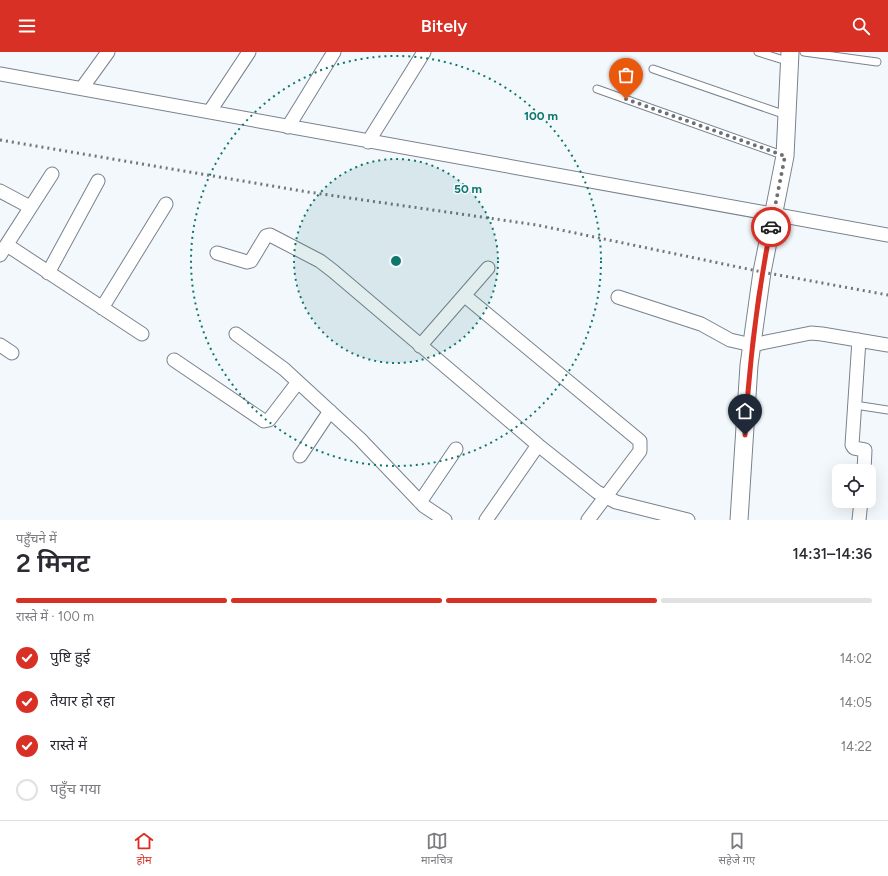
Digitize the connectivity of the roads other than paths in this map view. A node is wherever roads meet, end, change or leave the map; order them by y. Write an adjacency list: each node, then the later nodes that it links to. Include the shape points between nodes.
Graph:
1 (108, 52): 11 (street)
2 (249, 52): 13 (street)
3 (334, 52): 15 (street)
4 (424, 52): 16 (street)
5 (758, 52): 7 (lane)
6 (804, 52): 8 (lane)
7 (790, 57): 14 (street)
8 (877, 62)
9 (653, 69): 14 (lane)
10 (0, 74): 11 (street)
11 (82, 88): 13 (street)
12 (597, 89): 17 (lane)
13 (210, 111): 15 (street)
14 (788, 116): 17 (street)
15 (288, 127): 16 (street)
16 (368, 142): 23 (street)
17 (785, 156): 23 (street)
18 (52, 174): 22 (street)
19 (98, 181): 28 (street)
20 (0, 191): 22 (street)
21 (166, 204): 31 (street)
22 (30, 208): 25 (street)
23 (773, 214): 24 (street); 36 (street)
24 (888, 234)
25 (3, 250): 28 (street)
26 (216, 253): 38 (street, via 251,261 266,236 274,236 320,261)
27 (488, 268): 29 (street)
28 (48, 273): 31 (street)
29 (465, 296): 38 (street); 49 (street, via 640,441 640,451)
30 (618, 297): 36 (street, via 701,324 730,340)
31 (102, 308): 32 (street)
32 (142, 334)
33 (236, 334): 41 (street, via 277,363)
34 (859, 340): 36 (street, via 811,333); 37 (street); 42 (street)
35 (0, 344): 39 (street)
36 (752, 344): 57 (street)
37 (888, 345)
38 (420, 346): 45 (street)
39 (12, 353)
40 (174, 360): 41 (street, via 264,421 269,420)
41 (298, 382): 44 (street)
42 (855, 405): 43 (lane); 48 (street, via 852,446 865,450)
43 (888, 410)
44 (330, 411): 47 (street); 50 (street)
45 (538, 445): 49 (street); 54 (street)
46 (456, 449): 50 (street)
47 (300, 456)
48 (864, 464)
49 (605, 497): 52 (street); 55 (street)
50 (420, 502): 53 (street)
51 (860, 508): 58 (street)
52 (646, 516): 56 (street)
53 (445, 520)
54 (486, 520)
55 (588, 520)
56 (688, 520)
57 (739, 520)
58 (859, 520)

